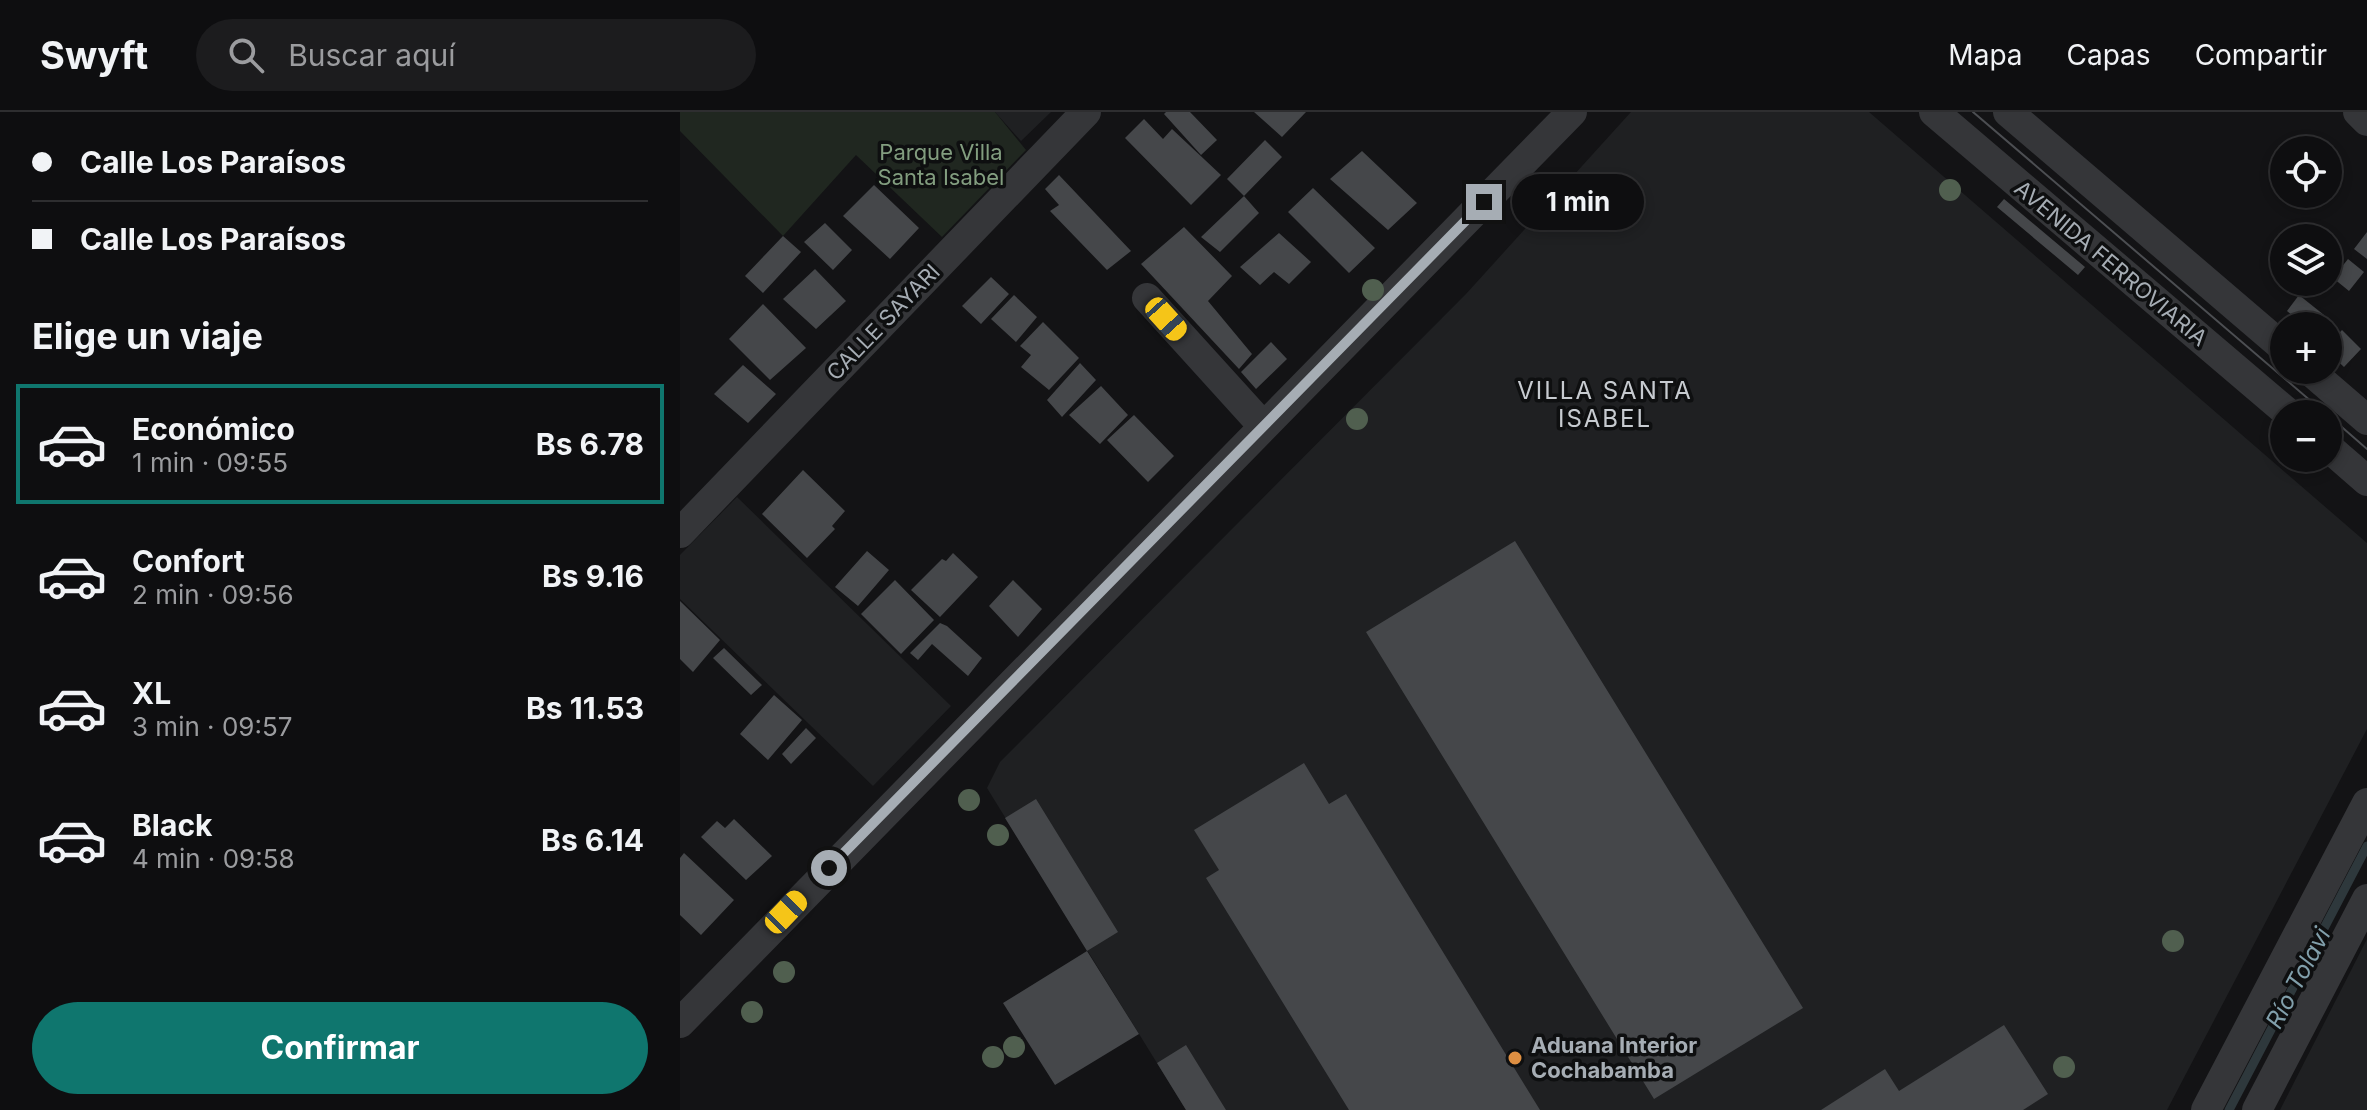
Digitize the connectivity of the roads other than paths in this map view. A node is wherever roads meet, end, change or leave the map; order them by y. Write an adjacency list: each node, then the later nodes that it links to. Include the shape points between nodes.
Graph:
1 (1086, 112): 15 (street, CALLE SAYARI)
2 (1572, 112): 12 (street)
3 (1934, 112): 10 (street, AVENIDA FERROVIARIA)
4 (2008, 112): 8 (street)
5 (2358, 112): 6 (street)
6 (2367, 121)
7 (1147, 298): 12 (street)
8 (2270, 336)
9 (2325, 384): 11 (street)
10 (2273, 400)
11 (2367, 420)
12 (1263, 426): 18 (street)
13 (2342, 459): 14 (street)
14 (2367, 481)
15 (680, 533)
16 (2367, 803): 19 (street)
17 (2367, 899): 20 (street)
18 (680, 1023)
19 (2206, 1110)
20 (2257, 1110)

